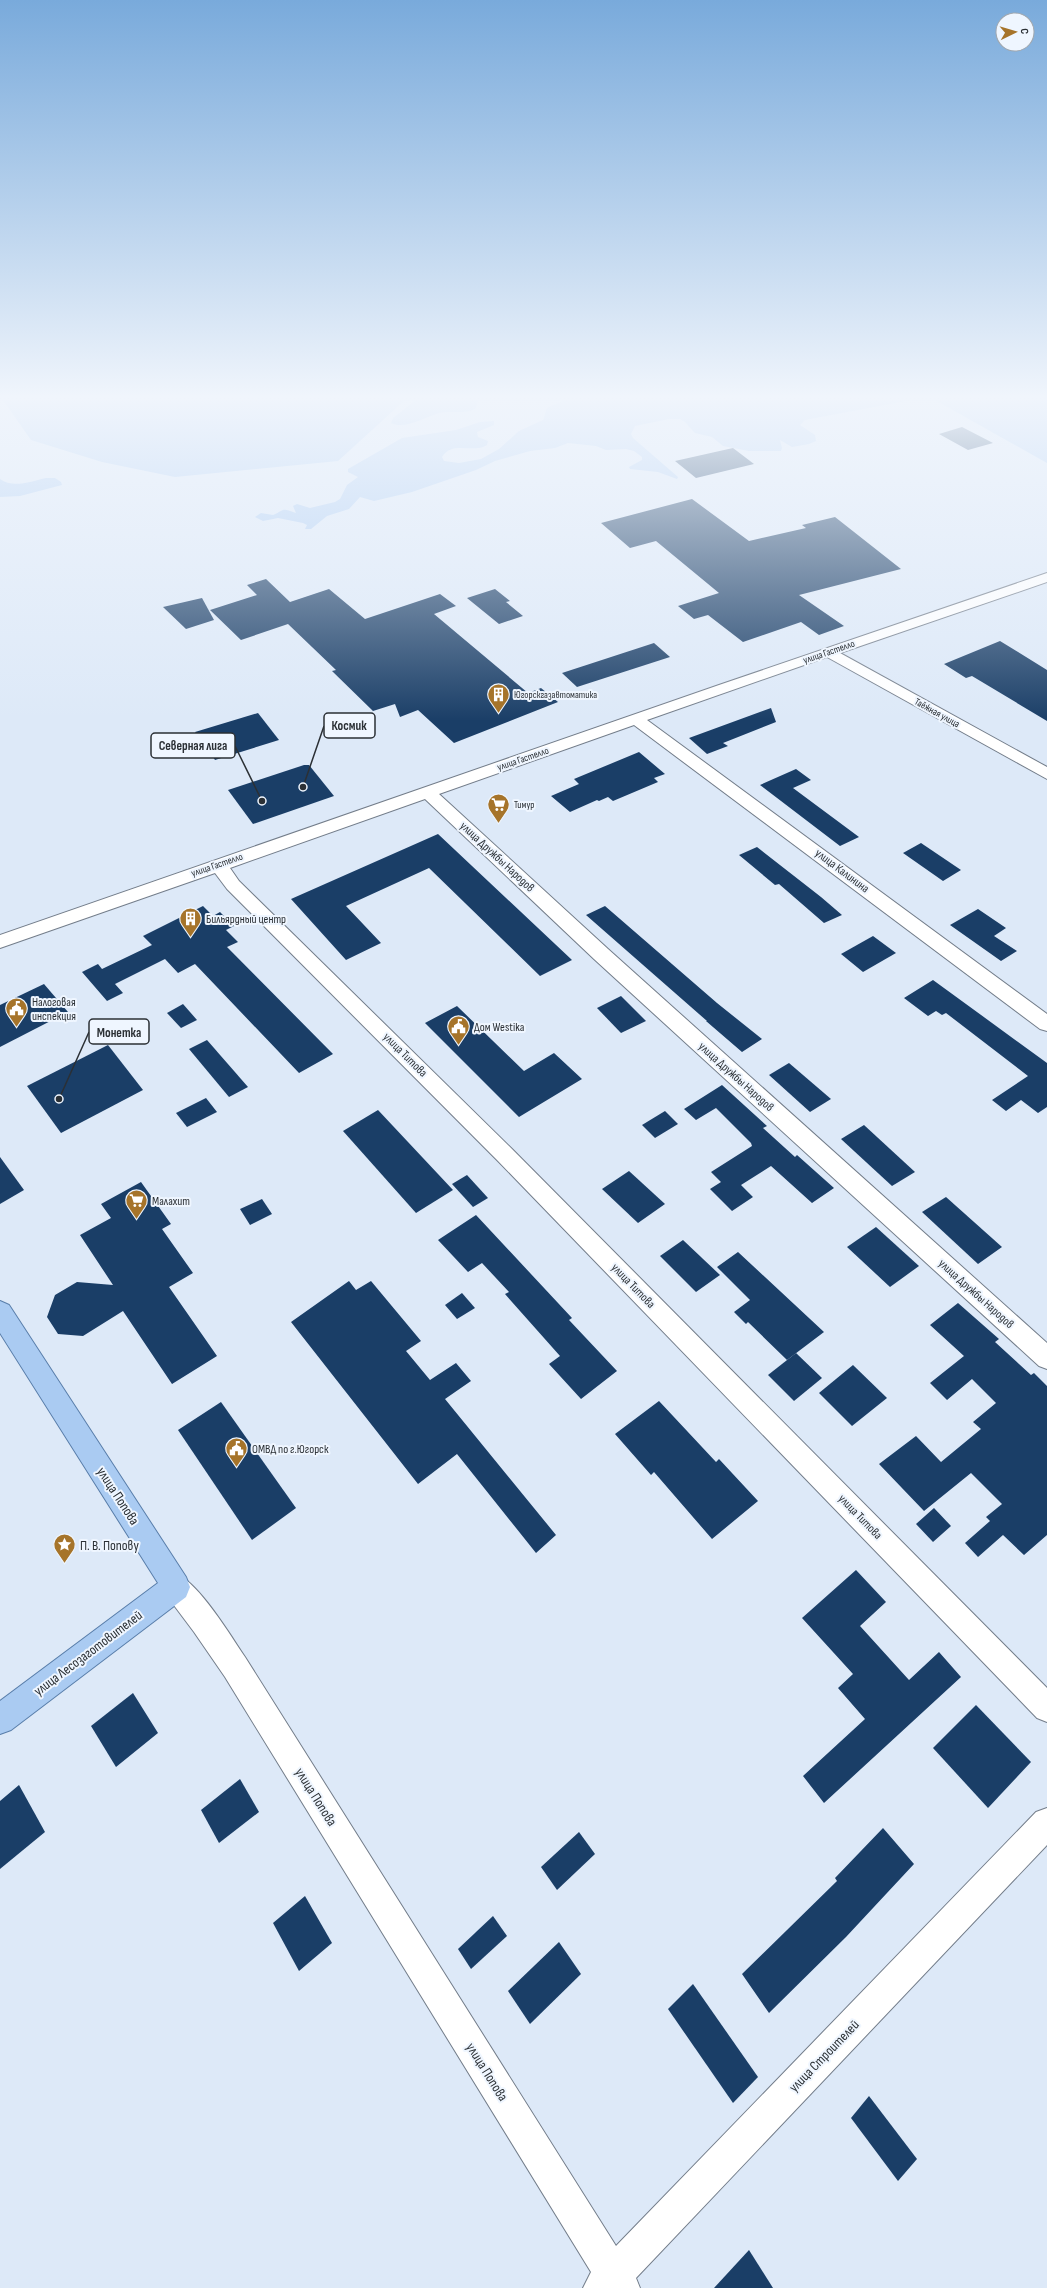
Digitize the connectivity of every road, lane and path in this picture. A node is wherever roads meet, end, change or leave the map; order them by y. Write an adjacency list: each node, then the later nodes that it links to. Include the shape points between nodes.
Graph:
1 (1047, 577): 2 (street, улица Гастелло)
2 (828, 652): 3 (street, улица Гастелло); 4 (street, Таёжная улица)
3 (636, 719): 5 (street, улица Гастелло); 8 (street, улица Калинина)
4 (1047, 774)
5 (428, 792): 6 (street, улица Гастелло); 10 (street, улица Дружбы Народов, via 601,954)
6 (219, 865): 7 (street, улица Гастелло); 12 (street, улица Титова, via 232,885 505,1155)
7 (0, 942)
8 (1047, 1024)
9 (0, 1312): 11 (main road, улица Попова)
10 (1047, 1358)
11 (176, 1587): 13 (main road, улица Лесозаготовителей); 15 (street, улица Попова, via 235,1667)
12 (1047, 1708)
13 (0, 1719)
14 (1047, 1823): 15 (street, улица Строителей)
15 (612, 2284)

